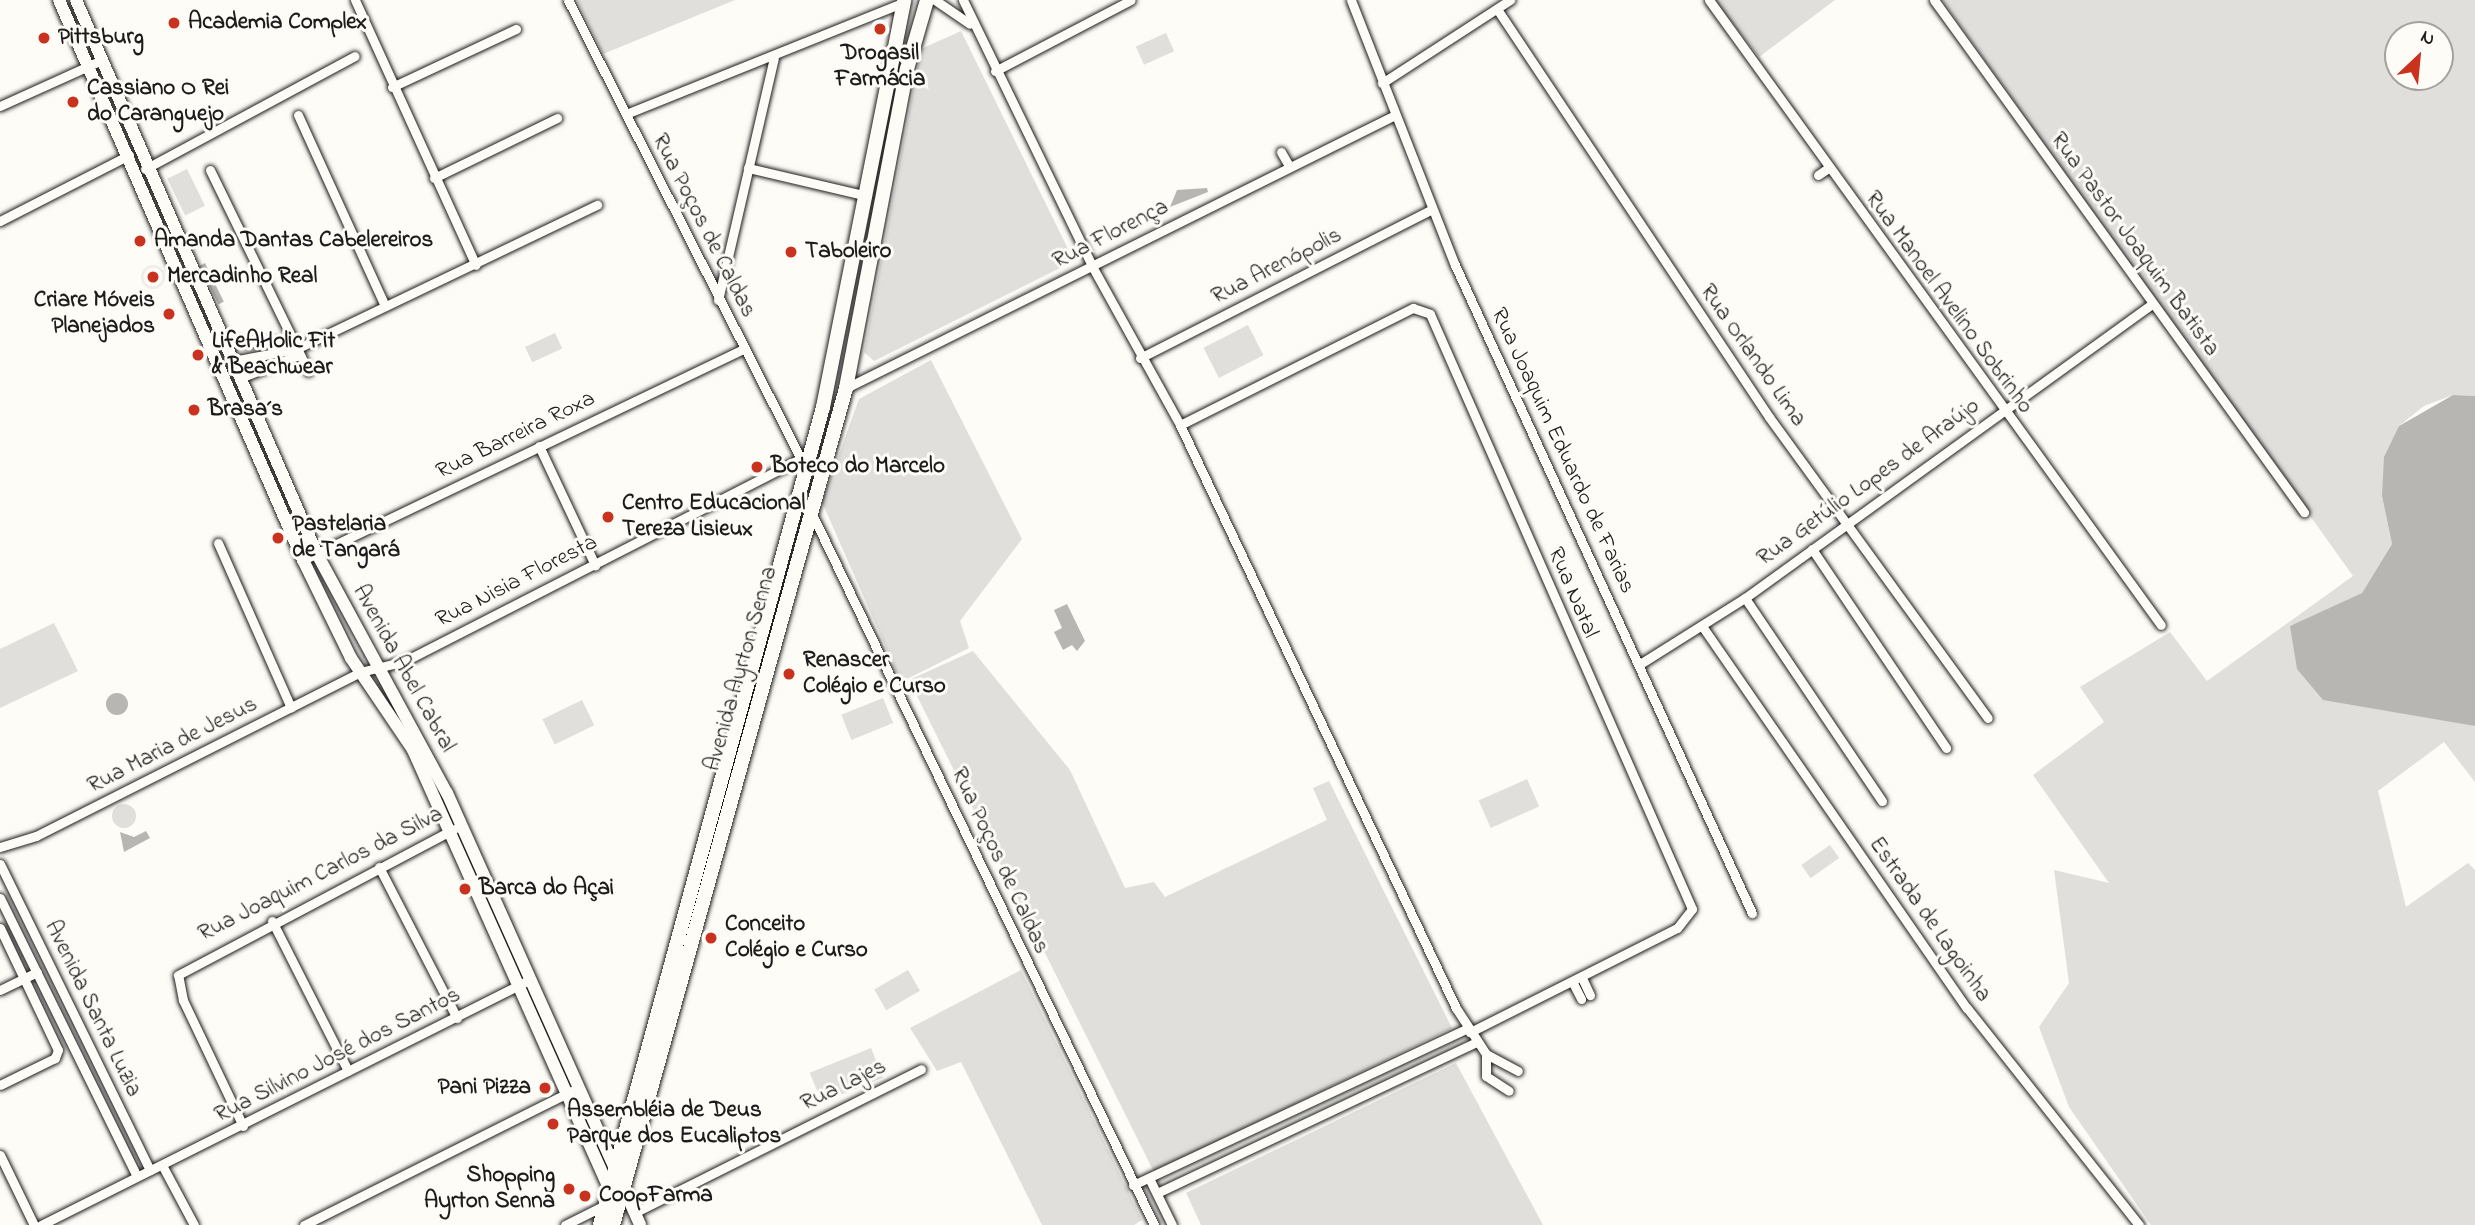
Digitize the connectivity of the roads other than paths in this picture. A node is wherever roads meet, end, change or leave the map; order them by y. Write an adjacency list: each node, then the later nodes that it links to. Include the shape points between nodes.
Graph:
1 (59, 0): 20 (main road, Avenida Abel Cabral)
2 (76, 0): 19 (main road, Avenida Abel Cabral)
3 (355, 0): 23 (street)
4 (568, 0): 25 (street, Rua Poços de Caldas)
5 (927, 0): 54 (main road, Avenida Ayrton Senna, via 907,69)
6 (935, 0): 16 (street, via 958,11)
7 (963, 0): 16 (street)
8 (1131, 0): 21 (street)
9 (1350, 0): 22 (street, Rua Joaquim Eduardo de Farias)
10 (1510, 0): 14 (street)
11 (1709, 0): 33 (street, Rua Manoel Avelino Sobrinho)
12 (1934, 0): 45 (street, Rua Pastor Joaquim Batista, via 1945,24)
13 (904, 1): 18 (street); 38 (main road, Avenida Ayrton Senna)
14 (1497, 9): 22 (street); 61 (street, Rua Orlando Lima, via 1720,345)
15 (516, 29): 23 (street)
16 (980, 37): 21 (street)
17 (355, 56): 34 (street)
18 (774, 58): 25 (street); 32 (street)
19 (102, 60): 20 (street); 34 (main road, Avenida Abel Cabral)
20 (89, 66): 24 (street); 30 (main road, Avenida Abel Cabral)
21 (995, 71): 43 (street)
22 (1382, 83): 27 (street, Rua Joaquim Eduardo de Farias)
23 (392, 87): 37 (street)
24 (0, 106)
25 (626, 114): 44 (street, Rua Poços de Caldas)
26 (298, 115): 46 (street)
27 (1393, 116): 31 (street, Rua Florença); 40 (street, Rua Joaquim Eduardo de Farias)
28 (557, 118): 37 (street)
29 (1281, 152): 31 (street)
30 (129, 155): 34 (main road, Avenida Abel Cabral); 41 (street)
31 (1289, 166): 43 (street, Rua Florença)
32 (748, 168): 38 (street); 44 (street)
33 (1827, 169): 36 (street); 55 (street, Rua Manoel Avelino Sobrinho)
34 (143, 170): 47 (main road, Avenida Abel Cabral); 65 (main road, Avenida Abel Cabral)
35 (210, 170): 48 (street)
36 (1818, 175)
37 (435, 178): 42 (street)
38 (867, 196): 58 (main road, Avenida Ayrton Senna)
39 (597, 205): 42 (street)
40 (1432, 210): 50 (street, Rua Arenópolis); 70 (street, Rua Joaquim Eduardo de Farias)
41 (0, 221)
42 (476, 265): 46 (street)
43 (1093, 266): 50 (street); 54 (street, Rua Florença)
44 (718, 300): 49 (street, Rua Poços de Caldas)
45 (2152, 304): 55 (street, Rua Getúlio Lopes de Araújo); 59 (street, Rua Pastor Joaquim Batista)
46 (385, 306): 48 (street)
47 (224, 342): 48 (street); 51 (main road, Avenida Abel Cabral)
48 (296, 348): 51 (street); 52 (street); 53 (street)
49 (745, 348): 57 (street, Rua Barreira Roxa); 58 (street, Rua Poços de Caldas)
50 (1140, 358): 56 (street)
51 (233, 361): 53 (main road, Avenida Abel Cabral)
52 (308, 371)
53 (240, 378): 64 (main road, Avenida Abel Cabral)
54 (846, 388): 60 (main road, Avenida Ayrton Senna)
55 (2001, 410): 61 (street, Rua Getúlio Lopes de Araújo); 68 (street, Rua Manoel Avelino Sobrinho)
56 (1180, 425): 87 (street, Rua Natal, via 1420,307 1430,314 1690,895 1692,909 1677,928); 92 (street)
57 (539, 446): 64 (street, Rua Barreira Roxa); 66 (street)
58 (803, 464): 66 (street, Rua Nisia Floresta); 107 (main road, Avenida Ayrton Senna)
59 (2304, 512)
60 (812, 513): 107 (main road, Avenida Ayrton Senna); 108 (street, Rua Poços de Caldas)
61 (1848, 524): 63 (street, Rua Getúlio Lopes de Araújo); 74 (street, Rua Orlando Lima)
62 (218, 543): 73 (street)
63 (1812, 549): 67 (street, Rua Getúlio Lopes de Araújo); 75 (street)
64 (317, 554): 65 (street, Rua Barreira Roxa); 71 (main road, Avenida Abel Cabral)
65 (303, 560): 72 (main road, Avenida Abel Cabral)
66 (595, 565): 71 (street, Rua Nisia Floresta)
67 (1745, 597): 69 (street, Rua Getúlio Lopes de Araújo); 76 (street)
68 (2161, 625)
69 (1702, 626): 70 (street, Rua Getúlio Lopes de Araújo); 121 (street, Estrada de Lagoinha, via 1967,1008)
70 (1640, 664): 82 (street, Rua Joaquim Eduardo de Farias)
71 (381, 668): 72 (street, Rua Nisia Floresta); 77 (main road, Avenida Abel Cabral)
72 (360, 673): 73 (street, Rua Maria de Jesus); 77 (main road, Avenida Abel Cabral, via 404,733)
73 (291, 708): 78 (street, Rua Maria de Jesus, via 36,836)
74 (1988, 718)
75 (1946, 748)
76 (1882, 801)
77 (457, 827): 80 (street, Rua Joaquim Carlos da Silva); 88 (main road, Avenida Abel Cabral)
78 (0, 847)
79 (0, 864): 104 (street, Avenida Santa Luzia)
80 (379, 867): 83 (street, Rua Joaquim Carlos da Silva); 91 (street)
81 (0, 898): 85 (street, Avenida Santa Luzia)
82 (1752, 913)
83 (272, 921): 96 (street); 101 (street, Rua Joaquim Carlos da Silva, via 178,975 179,989)
84 (0, 928): 86 (street)
85 (37, 972): 86 (street); 105 (street, Avenida Santa Luzia)
86 (25, 978): 89 (street); 98 (street, via 58,1050 55,1058)
87 (1577, 981): 90 (street); 92 (street)
88 (525, 982): 91 (street, Rua Silvino José dos Santos); 99 (main road, Avenida Abel Cabral)
89 (0, 990)
90 (1585, 997)
91 (457, 1018): 96 (street, Rua Silvino José dos Santos)
92 (1469, 1030): 93 (street); 106 (street)
93 (1477, 1042): 94 (street); 109 (street)
94 (1486, 1054): 97 (street); 100 (street, via 1486,1076)
95 (921, 1069): 111 (street, Rua Lajes)
96 (348, 1071): 101 (street, Rua Silvino José dos Santos)
97 (1518, 1072)
98 (0, 1085)
99 (572, 1091): 107 (main road, Avenida Abel Cabral); 116 (street)
100 (1509, 1091)
101 (243, 1126): 103 (street, Rua Silvino José dos Santos)
102 (0, 1155): 113 (street)
103 (162, 1165): 104 (street, Rua Silvino José dos Santos); 115 (street)
104 (150, 1170): 105 (street, Rua Silvino José dos Santos)
105 (137, 1176): 114 (street, Rua Silvino José dos Santos)
106 (1149, 1178): 108 (street); 109 (street)
107 (616, 1185): 110 (main road, Avenida Ayrton Senna); 111 (main road, Avenida Abel Cabral); 112 (main road, Avenida Ayrton Senna)
108 (1133, 1185): 119 (street, Rua Poços de Caldas)
109 (1157, 1194): 120 (street)
110 (607, 1204): 117 (street); 118 (main road, Avenida Ayrton Senna)
111 (637, 1219)
112 (616, 1222)
113 (34, 1225)
114 (41, 1225)
115 (194, 1225)
116 (304, 1225)
117 (565, 1225)
118 (600, 1225)
119 (1154, 1225)
120 (1172, 1225)
121 (2139, 1225)

